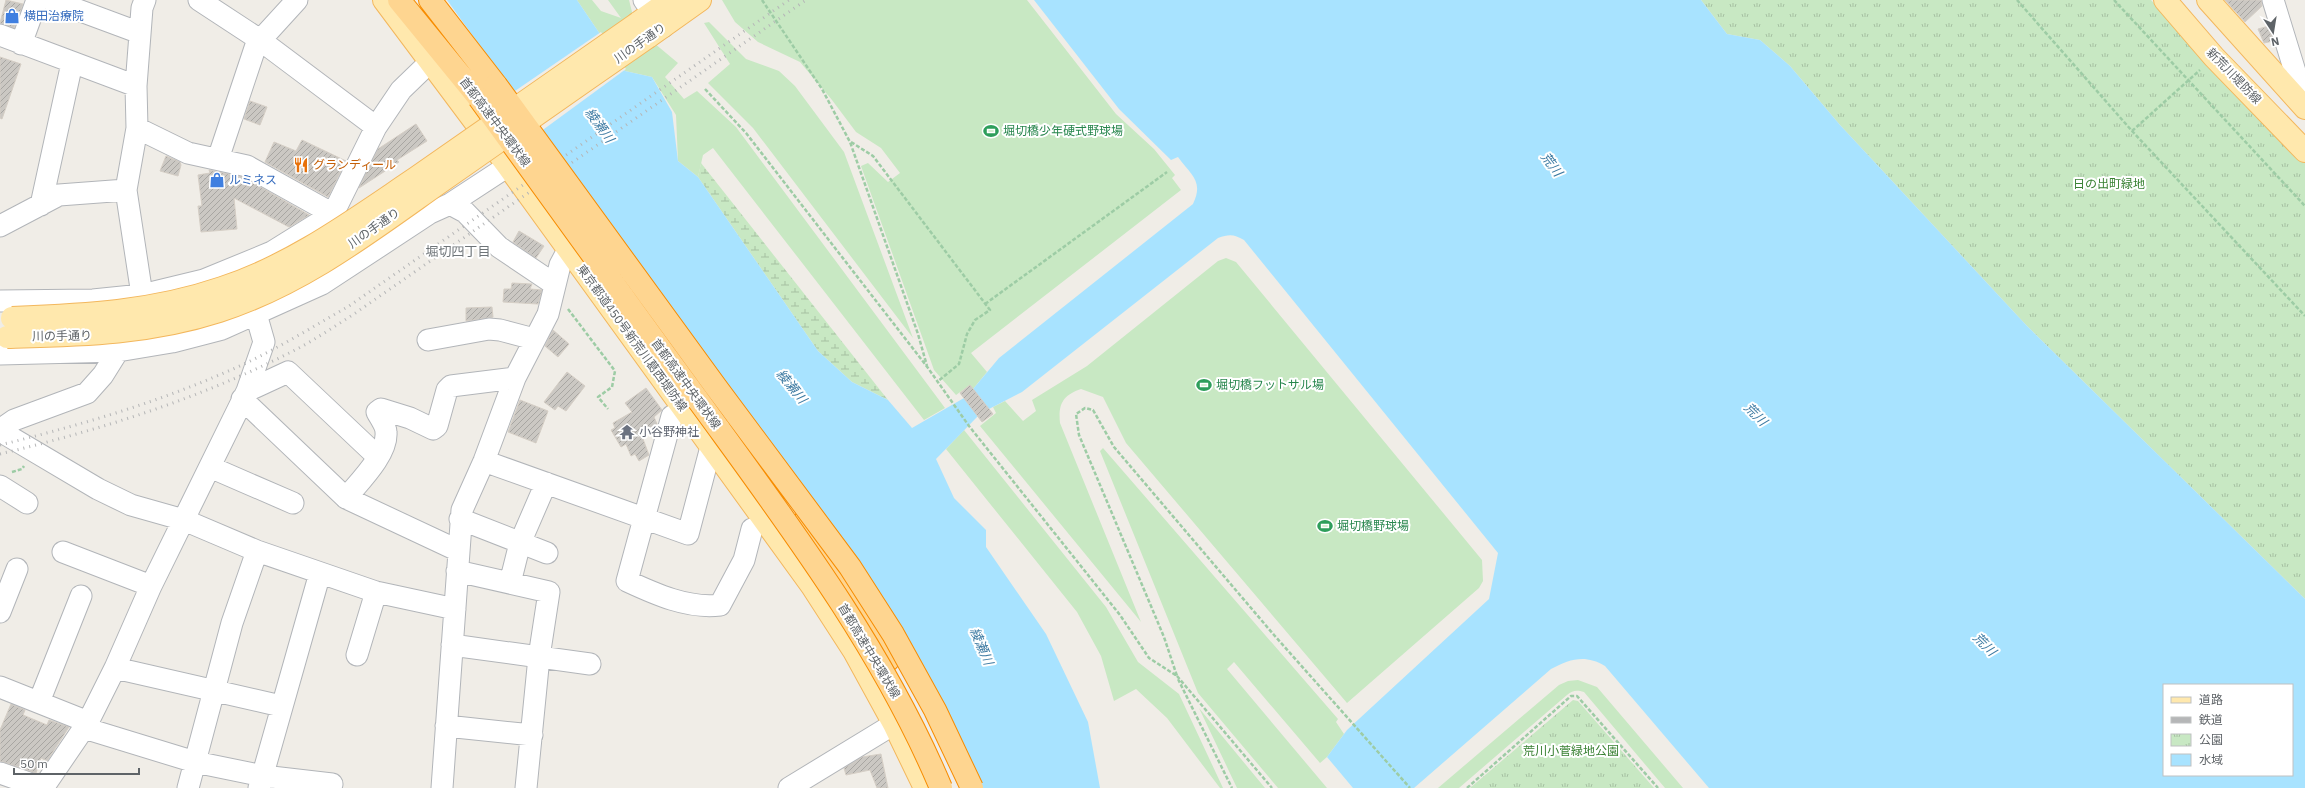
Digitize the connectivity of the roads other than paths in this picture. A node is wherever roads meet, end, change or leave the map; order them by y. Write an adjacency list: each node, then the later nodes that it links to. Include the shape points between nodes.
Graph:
1 (37, 0): 19 (street)
2 (51, 0): 16 (street)
3 (144, 0): 16 (street)
4 (199, 0): 18 (street)
5 (297, 0): 18 (street)
6 (384, 0): 20 (main road, 東京都道450号新荒川葛西堤防線)
7 (399, 0): 25 (highway, 首都高速中央環状線)
8 (410, 0): 25 (highway)
9 (430, 0): 23 (highway, 首都高速中央環状線)
10 (437, 0): 23 (highway, 首都高速中央環状線)
11 (700, 0): 15 (main road, 川の手通り)
12 (2165, 0): 29 (main road, 新荒川堤防線, via 2214,57)
13 (2208, 0): 26 (main road)
14 (2273, 0): 22 (street)
15 (657, 15): 42 (main road, 川の手通り, bridge, via 347,247 276,288 218,311 154,327 97,335)
16 (140, 33): 24 (street)
17 (0, 35): 19 (street)
18 (260, 40): 27 (street); 30 (street, via 256,45)
19 (21, 44): 21 (street)
20 (430, 62): 27 (street, via 401,90); 31 (main road, 東京都道450号新荒川葛西堤防線)
21 (72, 63): 24 (street); 34 (street)
22 (2301, 73): 26 (street)
23 (496, 85): 47 (highway, 首都高速中央環状線, bridge)
24 (136, 86): 28 (street)
25 (478, 98): 100 (highway, 首都高速中央環状線, bridge, via 763,489 825,579 904,711)
26 (2301, 103)
27 (376, 127): 35 (street)
28 (137, 128): 30 (street, via 188,153); 32 (street)
29 (2305, 151)
30 (218, 159): 35 (street, via 247,166)
31 (508, 166): 33 (street); 37 (main road, 東京都道450号新荒川葛西堤防線)
32 (126, 190): 34 (street, via 59,195); 40 (street)
33 (450, 204): 38 (street, via 430,213); 39 (street, via 465,212 499,248)
34 (42, 205): 36 (street)
35 (333, 214): 38 (street); 40 (street, via 266,255 204,280)
36 (0, 226)
37 (568, 250): 39 (street, via 560,265); 51 (main road, 東京都道450号新荒川葛西堤防線)
38 (359, 261): 41 (street, via 322,284)
39 (554, 287): 43 (street, via 548,314)
40 (142, 295): 42 (street, via 93,300)
41 (256, 314): 45 (street, via 222,329 172,342); 48 (street, via 264,342)
42 (3, 328): 45 (street)
43 (534, 339): 44 (street, via 489,329); 46 (street)
44 (428, 340)
45 (118, 351): 50 (street, via 103,375 87,393 14,420)
46 (515, 378): 52 (street, via 451,386 447,390 438,426 433,428 381,409 377,412 386,431 386,440); 53 (street)
47 (716, 387): 101 (highway, bridge, via 809,527 862,614 929,739); 102 (highway, 首都高速中央環状線, bridge, via 846,561 893,634 939,717)
48 (245, 395): 52 (street, via 288,372); 54 (street); 57 (street)
49 (672, 416): 61 (street)
50 (0, 430): 62 (street, via 98,489 131,505)
51 (711, 447): 61 (street, via 688,534); 86 (main road, 東京都道450号新荒川葛西堤防線, via 812,586 854,651)
52 (378, 457): 57 (street)
53 (484, 460): 56 (street); 60 (street)
54 (210, 467): 59 (street); 62 (street)
55 (4, 479): 58 (street)
56 (546, 483): 61 (street); 64 (street)
57 (346, 498): 68 (street)
58 (27, 503)
59 (293, 503)
60 (460, 519): 64 (street); 68 (street)
61 (644, 519): 63 (street, via 627,581 661,597 708,607 720,605 744,560)
62 (184, 520): 65 (street); 72 (street)
63 (752, 529)
64 (520, 543): 67 (street); 71 (street)
65 (257, 551): 69 (street); 83 (street, via 232,623)
66 (63, 552): 72 (street)
67 (547, 553)
68 (458, 561): 71 (street); 75 (street)
69 (320, 572): 73 (street); 85 (street)
70 (10, 577): 76 (street)
71 (510, 583): 79 (street, via 549,592)
72 (152, 586): 81 (street)
73 (376, 592): 75 (street); 78 (street)
74 (81, 596): 84 (street)
75 (454, 610): 77 (street)
76 (0, 611)
77 (452, 645): 79 (street); 88 (street)
78 (356, 655)
79 (539, 657): 80 (street); 89 (street)
80 (590, 664)
81 (115, 668): 83 (street); 87 (street)
82 (0, 687): 84 (street)
83 (214, 691): 85 (street); 90 (street)
84 (39, 702): 87 (street)
85 (281, 706): 92 (street)
86 (894, 724): 98 (street); 99 (main road, 東京都道450号新荒川葛西堤防線)
87 (86, 725): 90 (street); 94 (street)
88 (446, 726): 89 (street); 96 (street)
89 (532, 735): 97 (street)
90 (195, 762): 92 (street); 95 (street)
91 (0, 774): 94 (street)
92 (261, 782): 93 (street)
93 (332, 784)
94 (43, 788)
95 (188, 788)
96 (442, 788)
97 (526, 788)
98 (789, 788)
99 (925, 788)
100 (941, 788)
101 (951, 788)
102 (972, 788)

